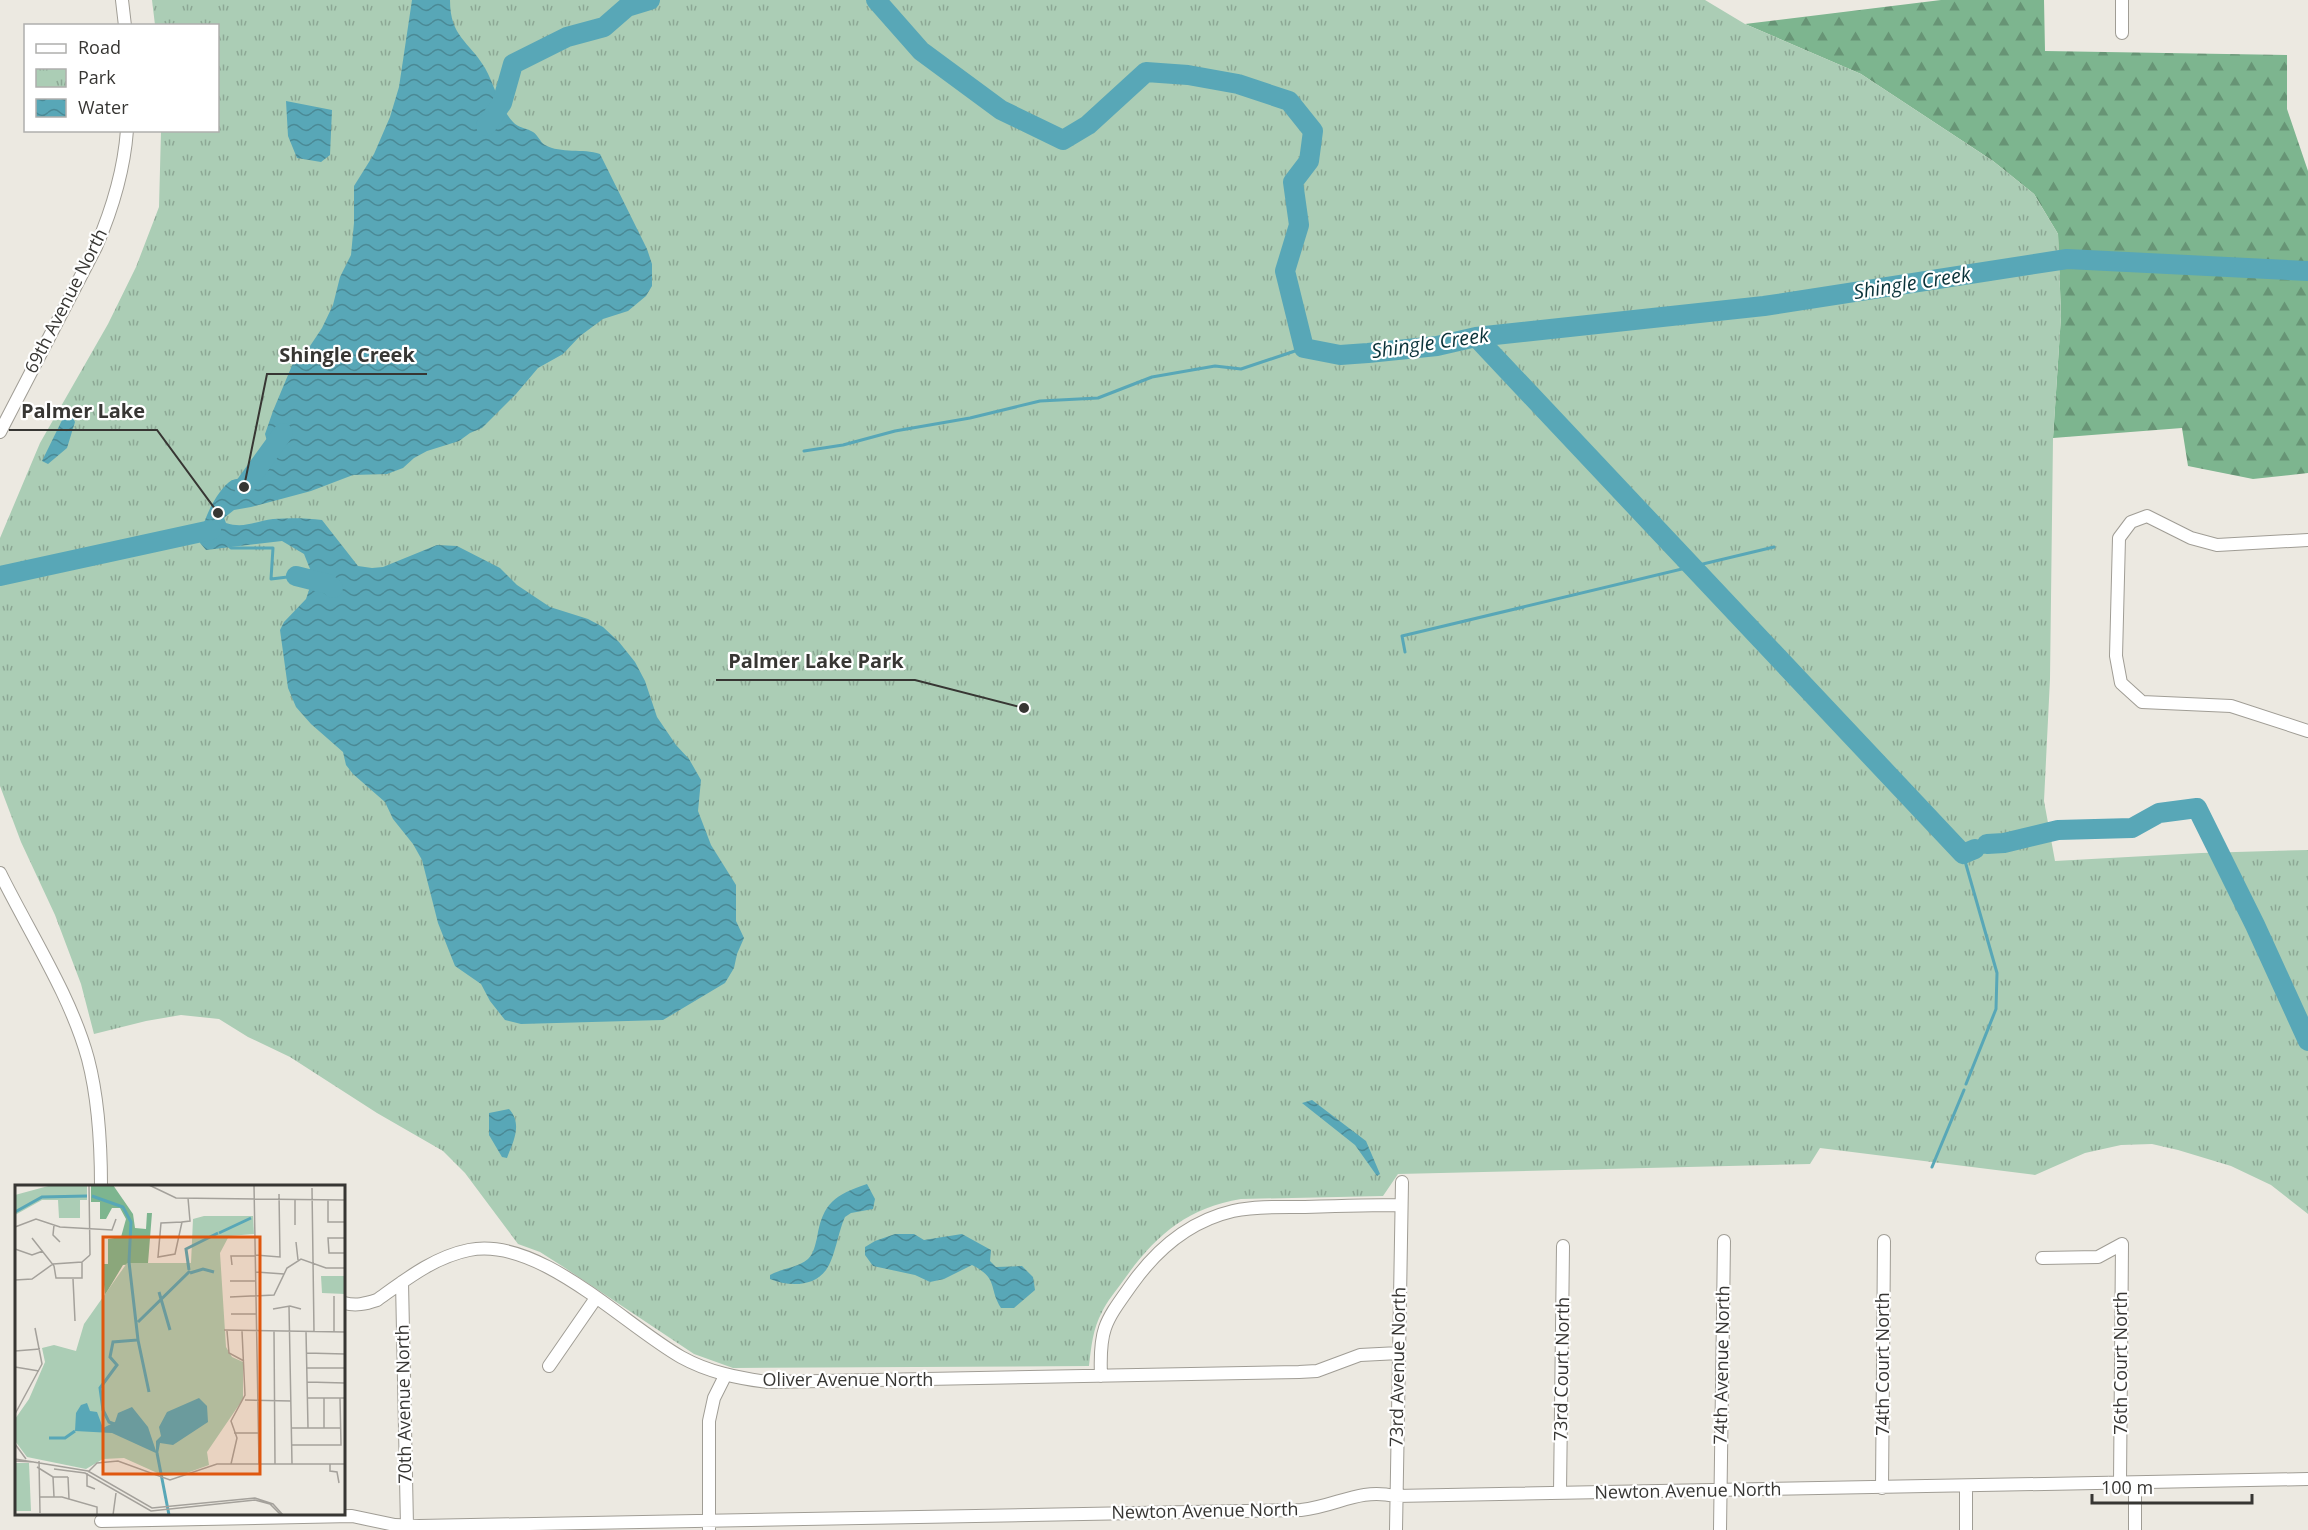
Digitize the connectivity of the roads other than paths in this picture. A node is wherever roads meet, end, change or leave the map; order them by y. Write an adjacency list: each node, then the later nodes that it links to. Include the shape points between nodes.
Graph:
1 (122, 0): 3 (street)
2 (2122, 0): 4 (street)
3 (125, 24)
4 (2122, 33)
5 (127, 132): 6 (street, 69th Avenue North, via 121,176 100,239)
6 (0, 432)
7 (2308, 540): 8 (street, via 2217,545 2191,538 2147,516 2132,522 2119,538 2116,656 2121,682 2142,702 2231,706)
8 (2308, 731)
9 (0, 873): 11 (street, via 65,999 88,1057 98,1113)
10 (1402, 1182): 12 (street, 73rd Avenue North)
11 (101, 1185)
12 (1401, 1205): 20 (street, 73rd Avenue North); 23 (street, via 1233,1211 1183,1232 1161,1248 1143,1269 1106,1322 1101,1336)
13 (1724, 1240): 29 (street, 74th Avenue North)
14 (1884, 1241): 28 (street, 74th Court North)
15 (1563, 1246): 30 (street, 73rd Court North)
16 (2042, 1258): 25 (street, 76th Court North, via 2098,1257 2122,1244)
17 (402, 1282): 18 (street, Oliver Avenue North, via 440,1259 488,1248 519,1253); 19 (street, Oliver Avenue North, via 377,1300); 33 (street, 70th Avenue North)
18 (596, 1298): 21 (street); 22 (street, Oliver Avenue North, via 680,1356)
19 (345, 1303)
20 (1399, 1353): 23 (street, Oliver Avenue North, via 1360,1355 1317,1371); 31 (street, 73rd Avenue North)
21 (549, 1366)
22 (725, 1376): 23 (street, Oliver Avenue North, via 768,1382); 34 (street, via 709,1421)
23 (1101, 1376)
24 (2308, 1479): 26 (street, Newton Avenue North)
25 (2120, 1483): 26 (street, Newton Avenue North); 27 (street, Newton Avenue North)
26 (2135, 1483): 38 (street)
27 (1966, 1486): 28 (street, Newton Avenue North); 37 (street)
28 (1882, 1488): 29 (street, Newton Avenue North)
29 (1720, 1490): 30 (street, Newton Avenue North); 36 (street, 74th Avenue North)
30 (1560, 1493): 31 (street, Newton Avenue North)
31 (1395, 1496): 34 (street, Newton Avenue North, via 1363,1493 1338,1503 1301,1510); 35 (street, 73rd Avenue North)
32 (101, 1522): 33 (street, Newton Avenue North, via 352,1516)
33 (406, 1526): 34 (street, Newton Avenue North)
34 (709, 1526)
35 (1395, 1530)
36 (1720, 1530)
37 (1966, 1530)
38 (2135, 1530)

